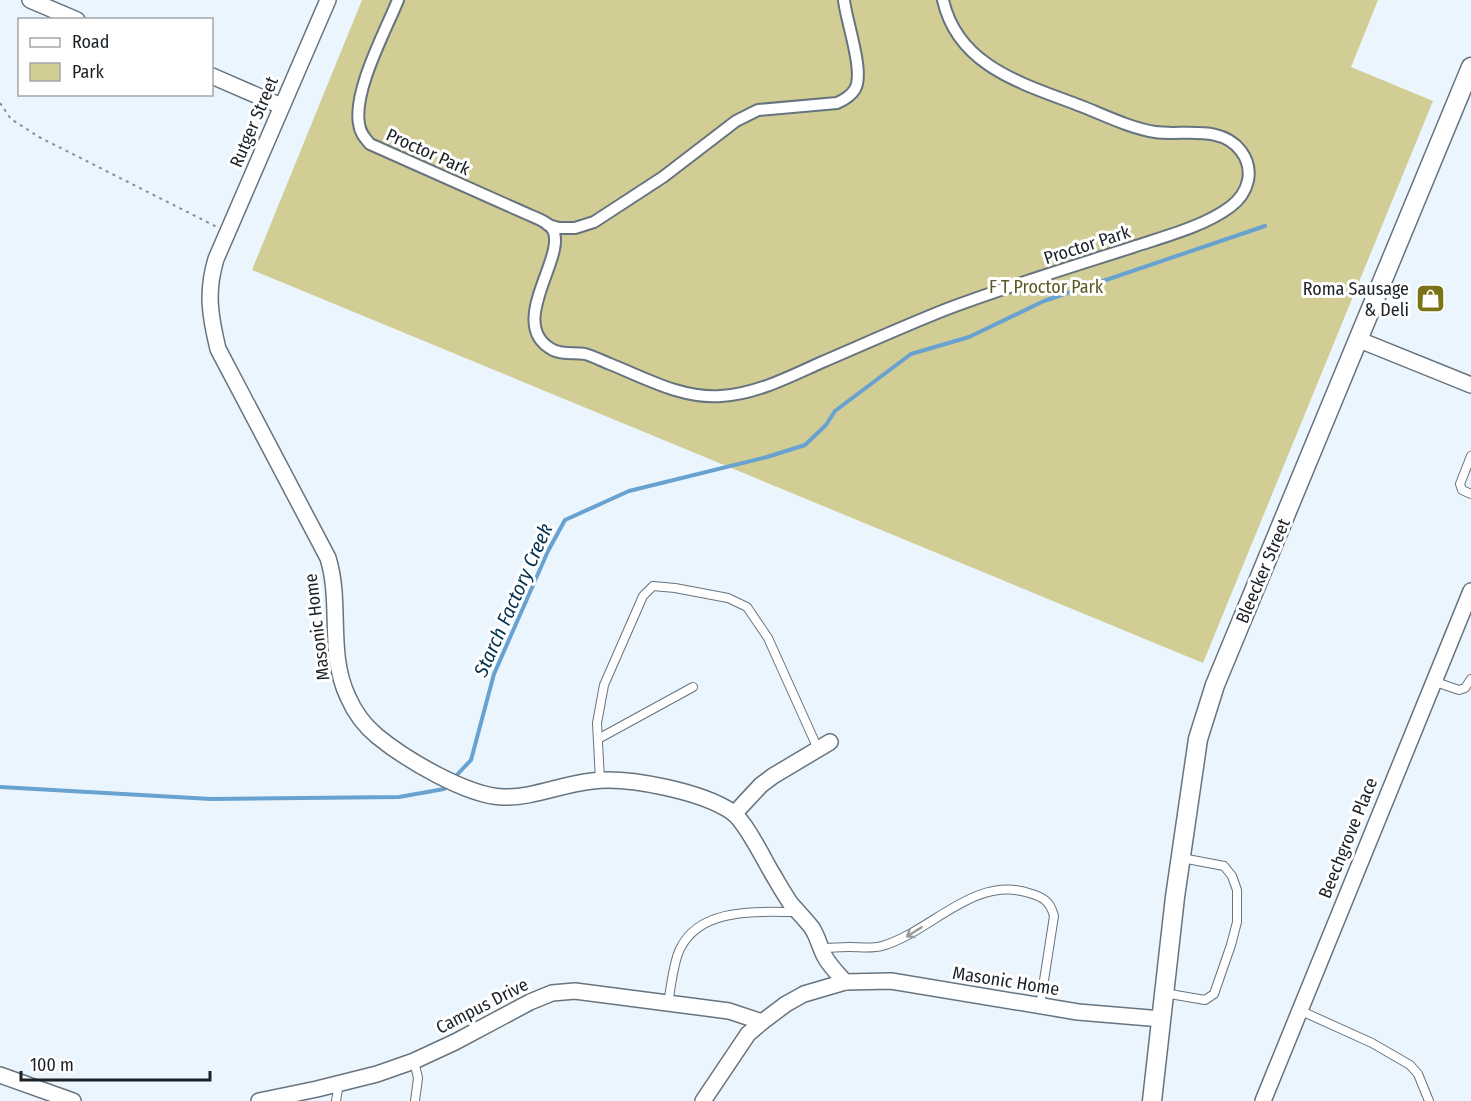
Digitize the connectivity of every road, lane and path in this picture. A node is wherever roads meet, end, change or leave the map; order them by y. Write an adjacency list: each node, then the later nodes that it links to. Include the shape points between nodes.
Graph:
1 (328, 0): 10 (street, Rutger Street)
2 (398, 0): 11 (street, Proctor Park, via 365,79 358,107 362,135 370,144)
3 (844, 0): 11 (street, Proctor Park, via 858,82 846,99 758,110 736,121 663,177 594,222 575,228)
4 (943, 0): 11 (street, Proctor Park, via 947,18 959,39 979,59 1005,76 1155,132 1219,134 1230,140 1248,164 1249,182 1242,196 1229,208 1187,229 949,308 762,388 714,397 684,394 586,354 556,353 543,344 535,319 542,281 555,248 553,230)
5 (33, 1): 6 (street)
6 (72, 18)
7 (1471, 67): 14 (street, Bleecker Street)
8 (213, 76): 10 (street)
9 (0, 103): 12 (path, via 11,119 39,137)
10 (281, 106): 12 (street, Rutger Street)
11 (548, 225)
12 (227, 232): 13 (street, Rutger Street)
13 (216, 259): 24 (street, Masonic Home, via 208,292 218,349 328,558 334,577 335,647 341,678 357,714 376,736 412,761 484,795 522,796)
14 (1357, 339): 15 (street); 26 (street, Bleecker Street, via 1215,685 1198,739)
15 (1471, 385)
16 (1471, 456): 17 (lane, via 1460,484 1462,490)
17 (1471, 494)
18 (1469, 600): 20 (street, Beechgrove Place)
19 (1471, 679): 20 (lane, via 1459,690)
20 (1433, 681): 33 (street, Beechgrove Place)
21 (693, 687): 22 (lane)
22 (598, 739): 23 (lane, via 604,685 643,596 653,586 728,598 747,607 768,638); 24 (lane)
23 (824, 746): 25 (street, via 761,785)
24 (600, 780): 25 (street, Masonic Home, via 666,787 713,802)
25 (734, 814): 27 (street, Masonic Home)
26 (1180, 858): 30 (street, Bleecker Street); 30 (lane, via 1224,866 1238,890 1237,922 1214,994 1205,1000)
27 (798, 912): 28 (street, Masonic Home); 31 (lane, via 721,916 690,934 679,950)
28 (822, 948): 29 (street, Masonic Home); 32 (lane, one-way to 28, via 1054,916 1052,906 1044,898 1017,889 995,890 964,902 904,938 878,948)
29 (845, 982): 32 (street, Masonic Home, via 891,981); 35 (street, Masonic Home, via 804,994)
30 (1164, 993): 34 (street, Bleecker Street)
31 (668, 1003): 35 (street, Campus Drive, via 729,1011); 36 (street, Campus Drive, via 575,991 552,993)
32 (1040, 1005): 34 (street, Masonic Home)
33 (1299, 1010): 45 (street, Beechgrove Place); 46 (lane, via 1410,1065)
34 (1162, 1019): 44 (street, Bleecker Street)
35 (762, 1022): 43 (street, Masonic Home, via 748,1034)
36 (414, 1061): 38 (street, Campus Drive); 42 (lane, via 418,1078)
37 (0, 1075): 39 (street)
38 (339, 1083): 40 (street, Campus Drive); 41 (lane)
39 (73, 1101)
40 (259, 1101)
41 (336, 1101)
42 (415, 1101)
43 (703, 1101)
44 (1152, 1101)
45 (1263, 1101)
46 (1429, 1101)

